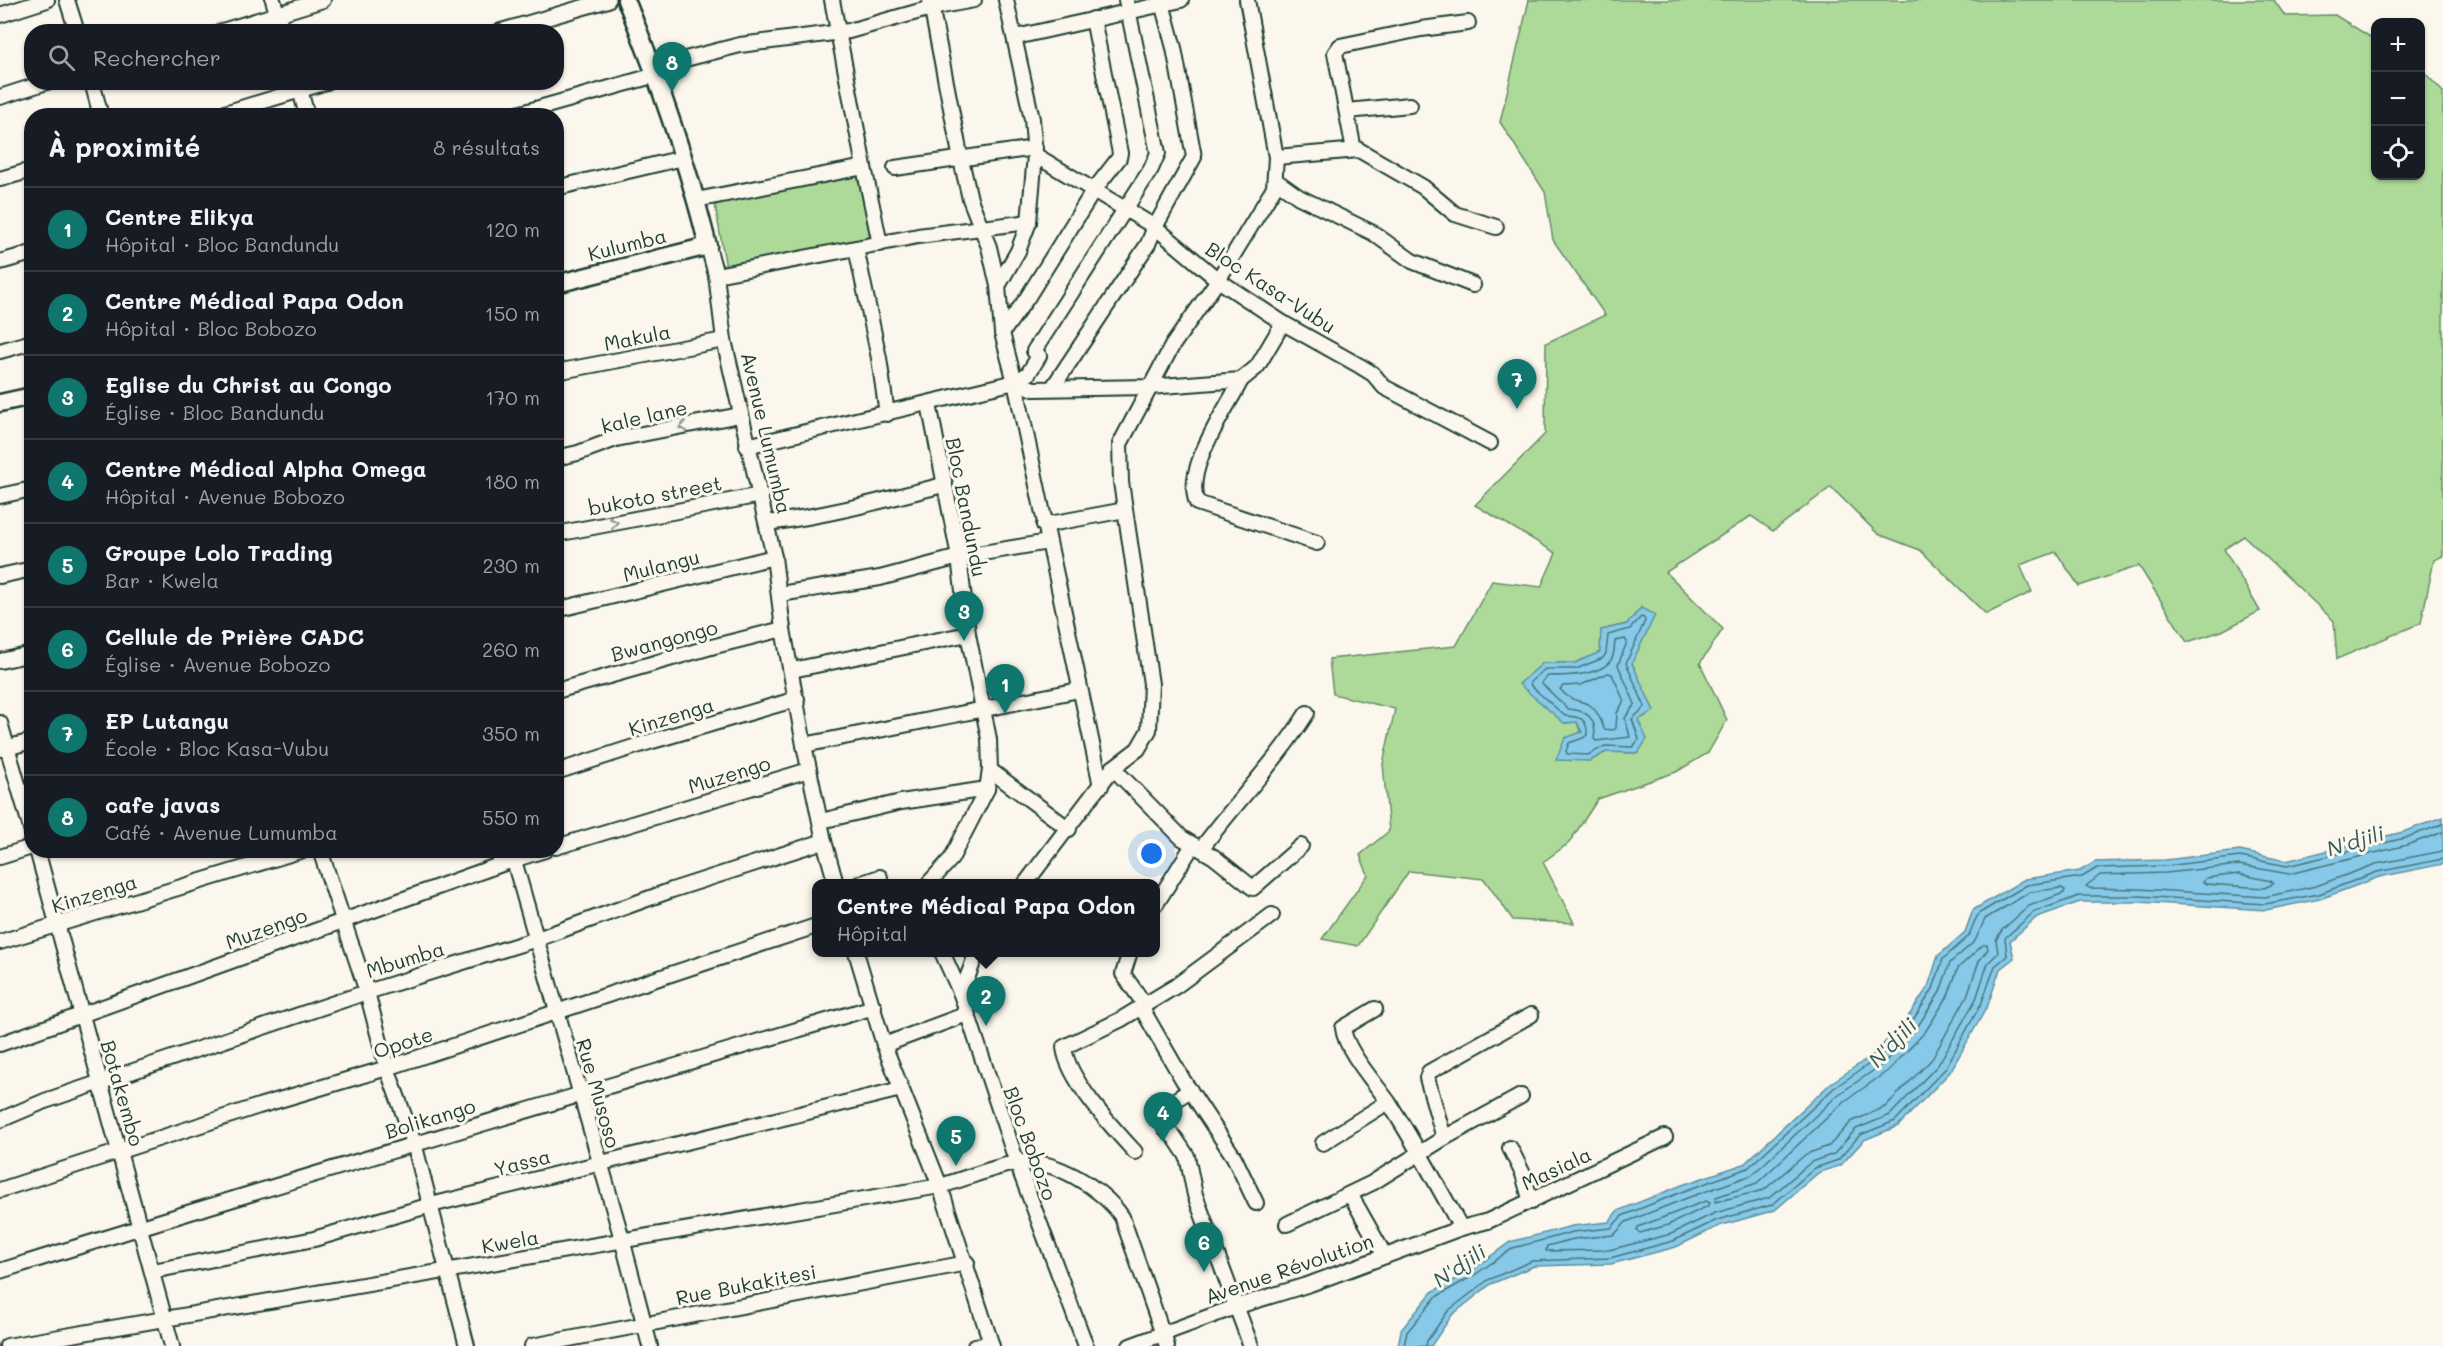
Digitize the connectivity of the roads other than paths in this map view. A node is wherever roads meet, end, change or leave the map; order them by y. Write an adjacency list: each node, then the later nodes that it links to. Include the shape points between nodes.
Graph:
1 (47, 0): 15 (street)
2 (67, 0): 18 (street)
3 (323, 0): 14 (street)
4 (608, 0): 21 (street)
5 (627, 0): 24 (street, Avenue Lumumba)
6 (832, 0): 22 (street)
7 (974, 0): 12 (street)
8 (1006, 0): 23 (street)
9 (1181, 0): 11 (street)
10 (1247, 0): 39 (street)
11 (1162, 3): 13 (street); 51 (street, via 1194,157)
12 (930, 4): 22 (street); 40 (street)
13 (1128, 5): 16 (street); 49 (street, via 1158,153)
14 (275, 7): 19 (street); 20 (street)
15 (0, 15)
16 (1093, 19): 23 (street); 47 (street, via 1120,153)
17 (1468, 23): 35 (street, via 1340,46 1335,53)
18 (74, 24)
19 (237, 24)
20 (280, 24)
21 (526, 24)
22 (839, 32): 24 (street, via 740,45); 41 (street)
23 (1016, 37): 37 (street)
24 (655, 71): 34 (street); 38 (street, Avenue Lumumba)
25 (24, 89): 29 (street)
26 (94, 90): 31 (street)
27 (290, 90): 32 (street)
28 (300, 90): 33 (street)
29 (0, 97)
30 (1410, 105): 35 (street)
31 (99, 108)
32 (238, 108)
33 (306, 108)
34 (537, 108)
35 (1347, 111): 36 (street)
36 (1354, 150): 39 (street); 52 (street, via 1423,187 1455,214)
37 (1035, 152): 40 (street); 47 (street, Bloc Kasa-Vubu); 50 (street)
38 (683, 158): 46 (street); 48 (street, Avenue Lumumba)
39 (1276, 158): 45 (street)
40 (961, 160): 42 (street); 53 (street, via 970,200)
41 (864, 167): 48 (street); 54 (street)
42 (895, 168)
43 (24, 172): 44 (street)
44 (0, 179)
45 (1275, 180): 60 (street, via 1274,188); 62 (street, via 1299,197 1372,233 1412,261)
46 (564, 186)
47 (1094, 190): 49 (street, Bloc Kasa-Vubu); 65 (street)
48 (696, 200): 55 (street, Avenue Lumumba)
49 (1125, 208): 51 (street, Bloc Kasa-Vubu); 71 (street, via 1034,351 1039,356 1037,360 1028,374)
50 (1029, 222): 53 (street); 63 (street)
51 (1155, 227): 60 (street, Bloc Kasa-Vubu); 72 (street, via 1144,251)
52 (1496, 227)
53 (982, 229): 54 (street); 63 (street)
54 (880, 244): 56 (street)
55 (708, 246): 59 (street, Avenue Lumumba); 61 (street, Kulumba)
56 (856, 248): 59 (street); 77 (street)
57 (24, 255): 58 (street)
58 (0, 262)
59 (716, 275): 66 (street, Avenue Lumumba)
60 (1218, 280): 64 (street, Bloc Kasa-Vubu); 73 (street)
61 (564, 282)
62 (1473, 285)
63 (998, 286): 65 (street)
64 (1283, 323): 70 (street, via 1257,367); 79 (street, Bloc Kasa-Vubu, via 1373,374 1384,387)
65 (1002, 333): 71 (street)
66 (724, 340): 69 (street, Makula); 78 (street, Avenue Lumumba)
67 (24, 344): 68 (street)
68 (0, 351)
69 (564, 370)
70 (1241, 380): 73 (street); 91 (street, via 1205,444 1194,495 1197,503)
71 (1015, 382): 72 (street, via 1034,389); 76 (street); 88 (street)
72 (1053, 387): 73 (street)
73 (1149, 387): 86 (street, via 1120,444)
74 (24, 398): 75 (street)
75 (0, 403)
76 (929, 404): 77 (street); 82 (street, Bloc Bandundu)
77 (887, 414): 80 (street)
78 (740, 415): 80 (street, Avenue Lumumba); 81 (street, kale lane, one-way to 81, via 616,439)
79 (1490, 443)
80 (747, 446): 84 (street, Avenue Lumumba)
81 (564, 456)
82 (943, 485): 87 (street, via 811,518); 93 (street, Bloc Bandundu)
83 (24, 491): 85 (street)
84 (761, 495): 87 (street, Avenue Lumumba); 89 (street, bukoto street, one-way to 84)
85 (0, 496)
86 (1125, 510): 88 (street); 112 (street, via 1151,684 1149,729 1138,749)
87 (767, 523): 92 (street, Avenue Lumumba)
88 (1044, 525): 90 (street)
89 (564, 532)
90 (1048, 542): 93 (street); 104 (street)
91 (1317, 543)
92 (774, 557): 96 (street, Avenue Lumumba); 97 (street, Mulangu)
93 (959, 557): 96 (street, via 880,578); 99 (street, Bloc Bandundu)
94 (24, 571): 95 (street)
95 (0, 576)
96 (780, 594): 98 (street, Avenue Lumumba)
97 (564, 608)
98 (783, 629): 102 (street, Avenue Lumumba); 103 (street, Bwangongo)
99 (968, 634): 102 (street); 106 (street, Bloc Bandundu)
100 (24, 656): 101 (street)
101 (0, 661)
102 (792, 670): 105 (street, Avenue Lumumba)
103 (564, 689)
104 (1079, 690): 106 (street); 116 (street)
105 (796, 699): 110 (street, Avenue Lumumba); 113 (street, Kinzenga)
106 (983, 708): 110 (street); 115 (street, Bloc Bandundu)
107 (1307, 713): 124 (street, via 1273,763)
108 (0, 723): 111 (street)
109 (24, 743): 111 (street)
110 (804, 745): 114 (street, Avenue Lumumba)
111 (4, 748): 118 (street)
112 (1113, 768): 116 (street); 124 (street, via 1166,823)
113 (564, 769)
114 (809, 770): 119 (street, Avenue Lumumba); 122 (street, Muzengo)
115 (990, 770): 117 (street, Bloc Bandundu); 120 (street)
116 (1101, 786): 120 (street)
117 (987, 789): 119 (street, via 901,802); 135 (street, Bloc Bandundu, via 951,859)
118 (24, 808)
119 (820, 821): 121 (street, Avenue Lumumba)
120 (1069, 828): 136 (street)
121 (825, 842): 133 (street, Avenue Lumumba); 142 (street, Mbumba, via 672,890)
122 (564, 845)
123 (1301, 846): 124 (street, via 1253,888)
124 (1197, 847): 137 (street)
125 (24, 850): 126 (street)
126 (0, 857)
127 (39, 858): 140 (street, Botakembo)
128 (277, 858): 140 (street, Kinzenga)
129 (323, 858): 139 (street)
130 (504, 858): 139 (street, Muzengo)
131 (513, 858): 142 (street, Rue Musoso)
132 (880, 877): 134 (street)
133 (835, 879)
134 (874, 879)
135 (933, 879)
136 (1029, 879)
137 (1160, 897)
138 (1272, 915): 150 (street)
139 (343, 921): 148 (street); 154 (street, Muzengo)
140 (59, 924): 143 (street, Kinzenga); 154 (street, Botakembo)
141 (812, 927): 153 (street, Opote)
142 (537, 939): 148 (street, Mbumba); 153 (street, Rue Musoso)
143 (0, 942)
144 (858, 957): 151 (street)
145 (944, 957): 149 (street, Bloc Bobozo)
146 (975, 957): 149 (street)
147 (1128, 957): 150 (street, via 1123,974)
148 (367, 992): 159 (street); 160 (street, Mbumba)
149 (961, 994): 155 (street, Bloc Bobozo)
150 (1143, 1006): 162 (street); 173 (street, via 1064,1047 1076,1077 1093,1103)
151 (873, 1007): 158 (street); 163 (street, Bolikango)
152 (1375, 1009): 165 (street, via 1343,1028 1358,1061)
153 (556, 1012): 159 (street, Opote); 163 (street, Rue Musoso)
154 (80, 1014): 157 (street, Muzengo); 160 (street, Botakembo)
155 (967, 1014): 158 (street); 175 (street, Bloc Bobozo)
156 (1531, 1015): 168 (street, via 1429,1072 1427,1078)
157 (0, 1044)
158 (884, 1045): 161 (street)
159 (387, 1068): 169 (street); 172 (street, Opote)
160 (99, 1083): 166 (street, Mbumba); 172 (street, Botakembo)
161 (901, 1089): 176 (street, Yassa); 177 (street)
162 (1190, 1090): 181 (street, via 1234,1157); 192 (street, via 1164,1108 1165,1128 1187,1156 1196,1195)
163 (579, 1094): 169 (street, Bolikango); 176 (street, Rue Musoso)
164 (1521, 1096): 168 (street)
165 (1388, 1102): 170 (street); 174 (street)
166 (0, 1120)
167 (1665, 1137): 180 (street, Masiala)
168 (1444, 1138): 174 (street)
169 (414, 1143): 182 (street); 185 (street, Bolikango)
170 (1323, 1143)
171 (1510, 1148): 180 (street)
172 (119, 1150): 178 (street, Opote); 185 (street, Botakembo)
173 (1135, 1152)
174 (1420, 1155): 179 (street); 184 (street)
175 (1017, 1162): 177 (street, Kwela); 195 (street, via 1037,1163 1078,1178 1116,1208); 203 (street, Bloc Bobozo)
176 (600, 1163): 182 (street, Yassa); 186 (street, Rue Musoso)
177 (940, 1186): 186 (street, Kwela); 188 (street)
178 (0, 1190)
179 (1350, 1194): 183 (street); 187 (street)
180 (1531, 1202): 184 (street, Masiala)
181 (1256, 1203)
182 (431, 1205): 190 (street, Yassa, via 314,1239); 191 (street)
183 (1287, 1224)
184 (1461, 1228): 187 (street, Avenue Révolution)
185 (140, 1229): 189 (street, Bolikango); 190 (street, Botakembo)
186 (622, 1241): 191 (street, Kwela); 194 (street, Rue Musoso)
187 (1385, 1256): 192 (street, Avenue Révolution)
188 (967, 1263): 194 (street, Rue Bukakitesi); 196 (street)
189 (0, 1271)
190 (153, 1271): 193 (street, Botakembo)
191 (449, 1271): 193 (street, Kwela); 199 (street)
192 (1238, 1306): 195 (street, Avenue Révolution); 205 (street)
193 (165, 1319): 197 (street, Kwela); 198 (street, Botakembo)
194 (644, 1323): 200 (street, Rue Bukakitesi); 201 (street, Rue Musoso)
195 (1165, 1340): 204 (street, Avenue Révolution)
196 (991, 1344): 202 (street)
197 (7, 1346)
198 (172, 1346)
199 (467, 1346)
200 (532, 1346)
201 (650, 1346)
202 (975, 1346)
203 (1086, 1346)
204 (1130, 1346)
205 (1251, 1346)

